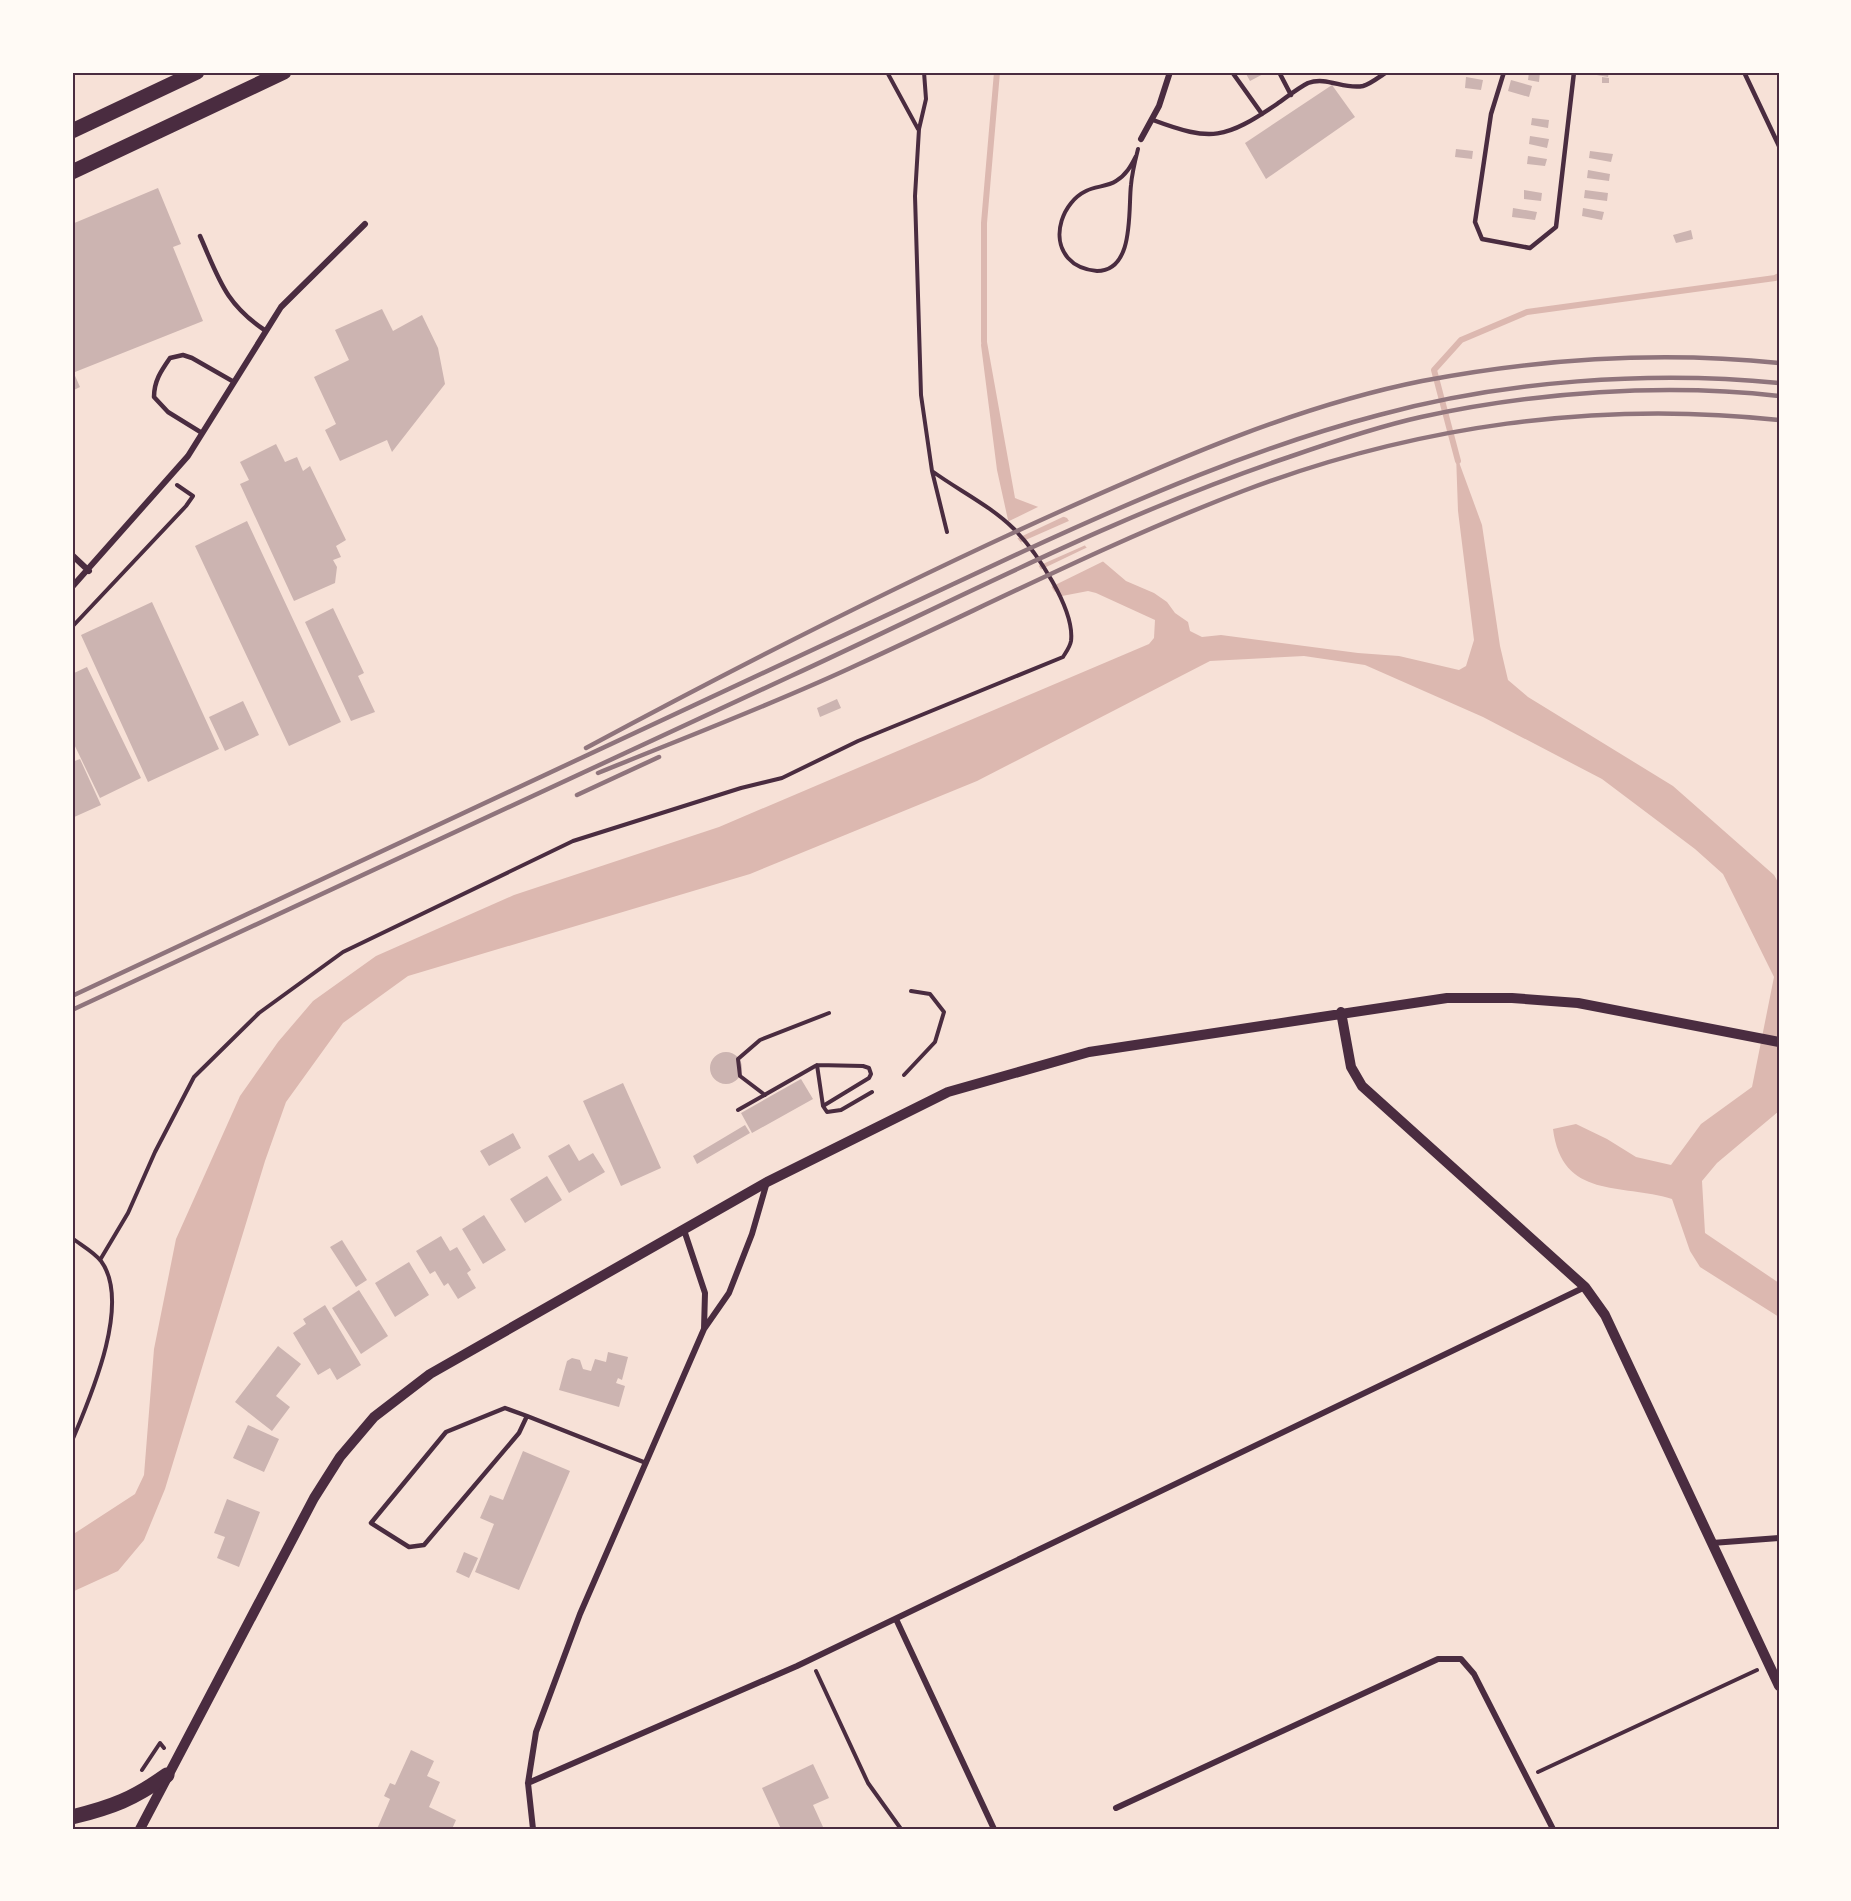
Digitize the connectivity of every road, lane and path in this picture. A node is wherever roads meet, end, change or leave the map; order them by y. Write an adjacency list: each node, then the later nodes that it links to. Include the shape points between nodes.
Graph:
1 (197, 72): 16 (main road)
2 (284, 72): 20 (main road)
3 (887, 72): 15 (path)
4 (924, 72): 15 (path, via 926,99)
5 (1232, 72): 13 (lane)
6 (1279, 72): 12 (lane)
7 (1387, 72): 12 (lane, via 1364,86 1321,80)
8 (1504, 72): 9 (lane, via 1491,114 1475,222 1482,239 1530,248 1556,227)
9 (1574, 72)
10 (1744, 72): 18 (lane)
11 (1168, 74): 14 (street)
12 (1291, 95): 13 (lane)
13 (1262, 114): 14 (lane, via 1232,131 1208,136)
14 (1153, 120): 17 (street)
15 (919, 129): 26 (path, via 915,196 921,395)
16 (72, 131)
17 (1141, 140): 19 (path)
18 (1779, 146)
19 (1136, 156): 19 (path, via 1128,234 1120,256 1113,265 1101,270 1076,265 1065,254 1060,238 1065,209 1082,192 1117,180)
20 (72, 172)
21 (365, 224): 23 (street, via 281,307)
22 (200, 236): 23 (lane, via 226,295 248,319)
23 (266, 331): 24 (street)
24 (234, 382): 25 (street); 25 (lane, via 183,356 170,358 159,374 154,397 168,412)
25 (202, 433): 27 (street)
26 (932, 471): 28 (path); 46 (path, via 1013,528 1043,567 1062,601 1071,630 1071,644 1063,657 858,741 782,778 573,841 343,952 259,1013 194,1077 128,1213)
27 (169, 480): 30 (street); 32 (path, via 193,496)
28 (947, 532)
29 (72, 555): 30 (street)
30 (89, 571): 31 (street)
31 (72, 587)
32 (72, 627)
33 (911, 992): 38 (path, via 930,994 944,1012 935,1042)
34 (1341, 1012): 36 (street, via 1448,998 1512,998 1578,1003); 43 (street, via 1089,1052 948,1092); 47 (street, via 1350,1067 1362,1086)
35 (830, 1013): 40 (path, via 760,1040 738,1059 740,1076)
36 (1779, 1042)
37 (817, 1065): 40 (path); 41 (path); 41 (path, via 863,1066 871,1074)
38 (904, 1075)
39 (872, 1092): 41 (path, via 841,1110 827,1112)
40 (765, 1095): 42 (path)
41 (823, 1106)
42 (738, 1110)
43 (767, 1182): 44 (street); 48 (street, via 729,1293)
44 (684, 1230): 48 (street, via 705,1293); 58 (street, via 430,1374 374,1417 340,1457 314,1498)
45 (72, 1238): 46 (path)
46 (100, 1260): 50 (path, via 109,1277 110,1333)
47 (1585, 1287): 53 (street, via 1605,1315); 54 (street)
48 (704, 1329): 51 (street)
49 (527, 1416): 49 (lane, via 519,1433 424,1545 409,1547 371,1523 446,1432 505,1408); 51 (lane)
50 (72, 1441)
51 (646, 1463): 60 (street, via 580,1614 536,1732)
52 (1779, 1538): 53 (street)
53 (1712, 1543): 56 (street)
54 (896, 1619): 55 (street); 66 (street)
55 (811, 1659): 60 (street); 65 (path, via 868,1783)
56 (1769, 1664): 57 (street); 59 (path)
57 (1779, 1686)
58 (168, 1775): 62 (main road, via 135,1798); 63 (street)
59 (1527, 1777): 61 (street, via 1474,1674 1461,1659 1438,1659); 67 (street)
60 (528, 1783): 64 (street)
61 (1116, 1808)
62 (72, 1817)
63 (140, 1829)
64 (533, 1829)
65 (901, 1829)
66 (994, 1829)
67 (1553, 1829)

